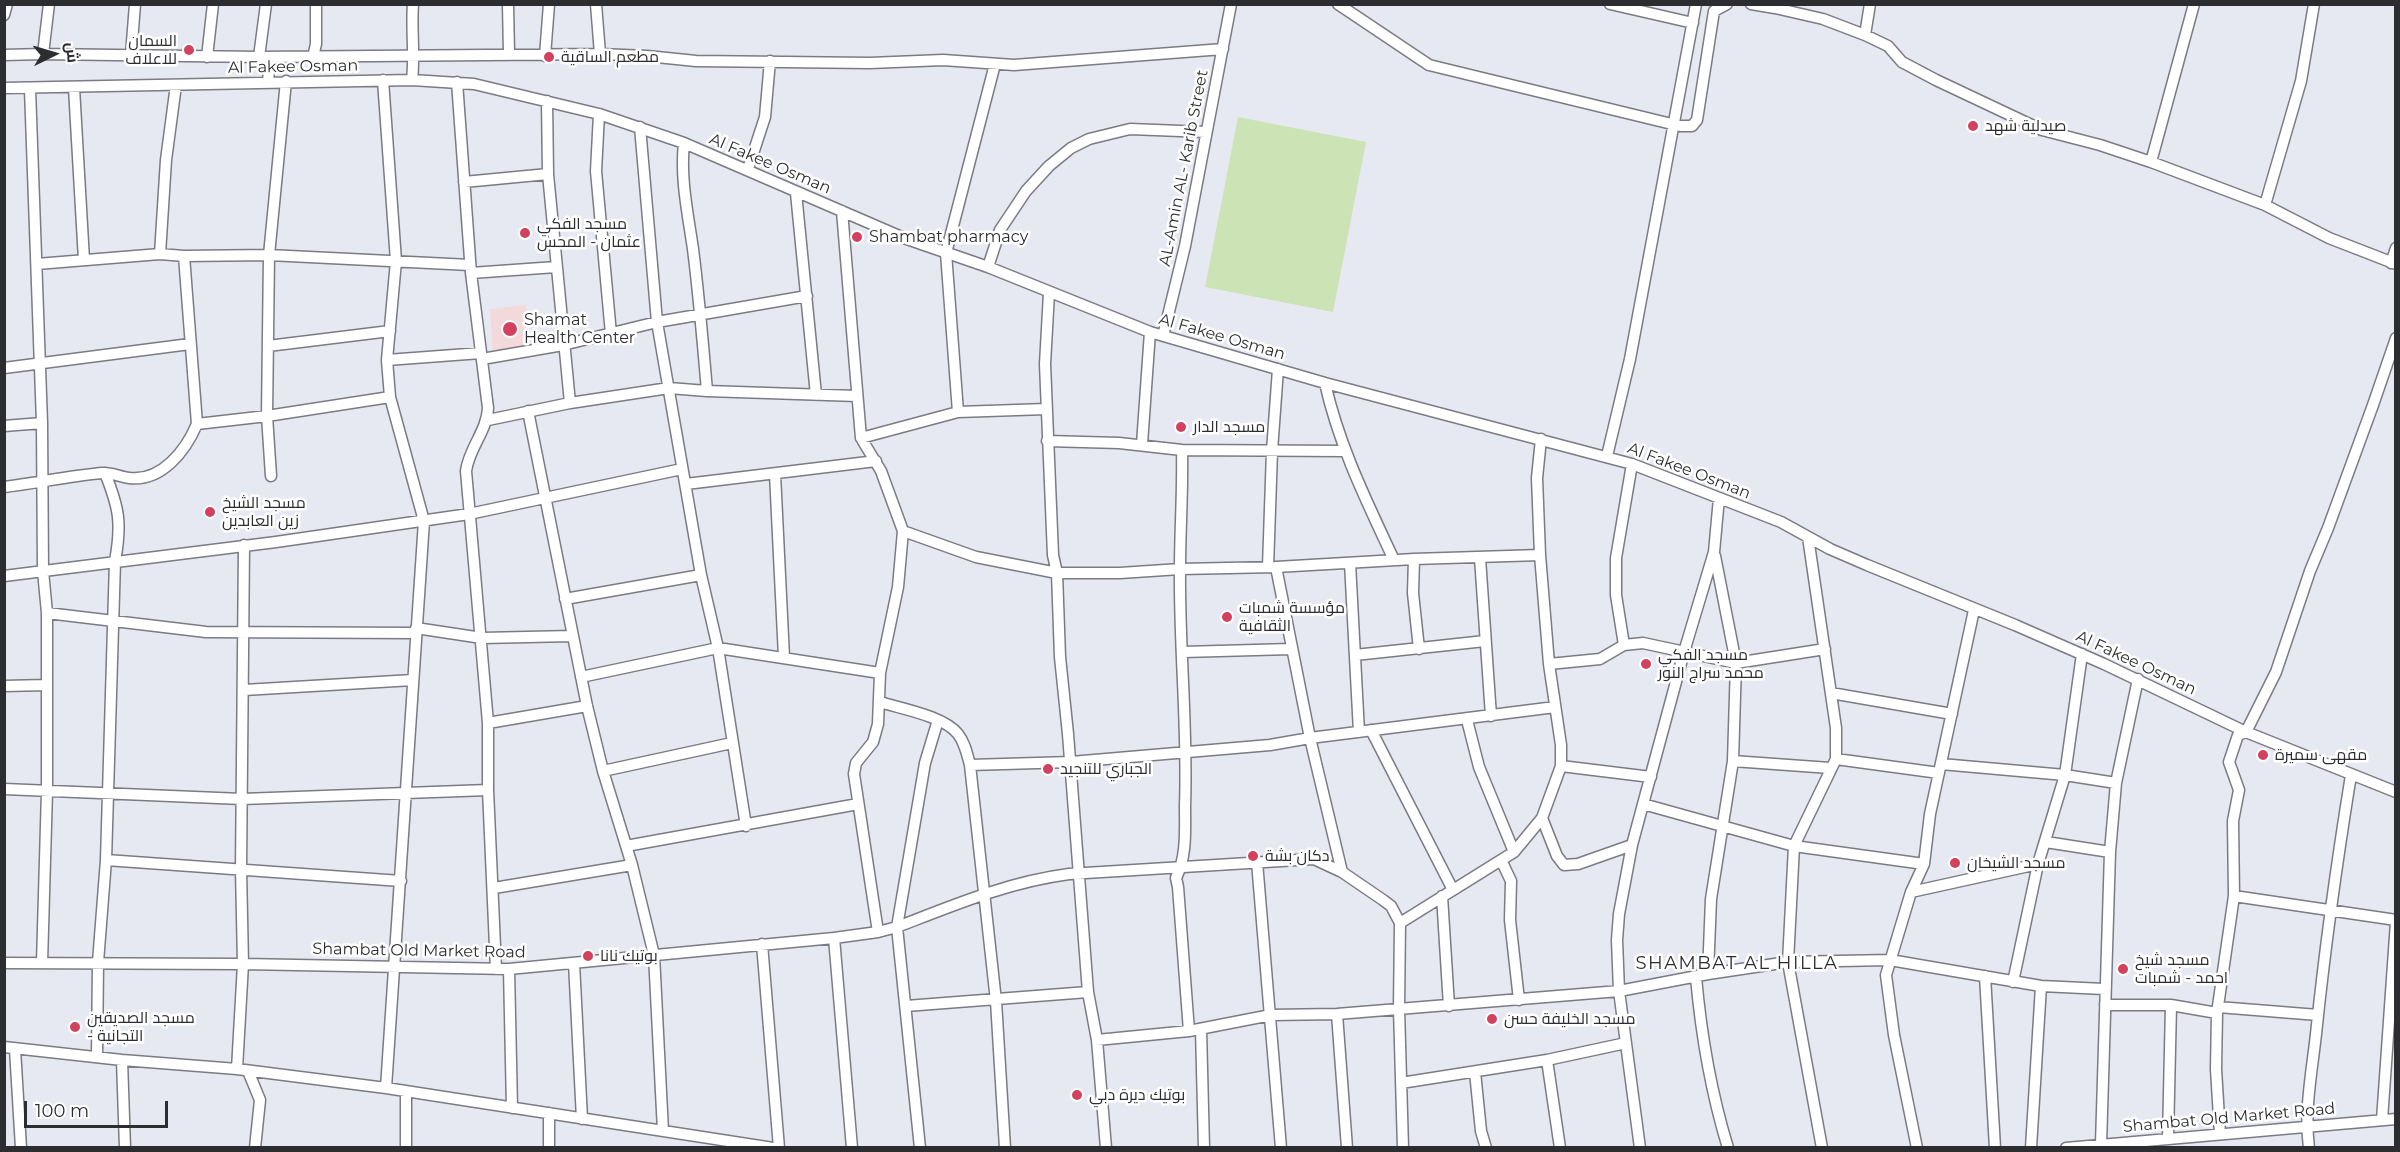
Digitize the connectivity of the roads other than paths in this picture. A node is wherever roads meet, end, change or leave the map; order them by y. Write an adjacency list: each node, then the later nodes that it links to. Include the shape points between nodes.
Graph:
1 (7, 4): 21 (street)
2 (49, 4): 26 (street)
3 (135, 4): 29 (street)
4 (213, 4): 32 (street)
5 (266, 4): 33 (street)
6 (316, 4): 34 (street)
7 (413, 4): 30 (street)
8 (508, 4): 27 (street)
9 (549, 4): 31 (street)
10 (596, 4): 28 (street)
11 (1231, 4): 24 (street, AL-Amin AL- Karib Street)
12 (1338, 4): 48 (street, via 1429,65)
13 (1610, 4): 22 (street)
14 (1696, 4): 22 (street)
15 (1726, 4): 20 (street)
16 (1751, 4): 23 (street)
17 (1870, 4): 23 (street)
18 (2194, 4): 52 (street)
19 (2314, 4): 57 (street, via 2301,81)
20 (1714, 8): 48 (street, via 1696,120 1692,126)
21 (4, 15)
22 (1693, 23): 48 (street)
23 (1865, 34): 52 (street, via 1888,46 1902,62 1985,105 2043,130)
24 (1223, 49): 36 (street); 50 (street, AL-Amin AL- Karib Street)
25 (4, 54): 26 (street)
26 (43, 54): 29 (street)
27 (509, 54): 30 (street); 31 (street)
28 (600, 54): 31 (street); 35 (street, via 696,61)
29 (131, 55): 32 (street)
30 (414, 56): 34 (street); 38 (street)
31 (545, 56)
32 (207, 57): 33 (street)
33 (265, 57): 34 (street); 40 (street)
34 (313, 57)
35 (770, 61): 36 (street, via 943,60); 53 (street, via 765,117)
36 (995, 64): 60 (street)
37 (383, 80): 38 (street, Al Fakee Osman); 39 (street, Al Fakee Osman); 65 (street)
38 (412, 80): 41 (street, Al Fakee Osman)
39 (286, 81): 40 (street, Al Fakee Osman); 62 (street)
40 (268, 82): 42 (street, Al Fakee Osman)
41 (457, 82): 46 (street, Al Fakee Osman); 55 (street)
42 (176, 85): 45 (street, Al Fakee Osman); 61 (street)
43 (4, 88): 44 (street, Al Fakee Osman)
44 (30, 88): 45 (street, Al Fakee Osman); 67 (street)
45 (74, 88): 64 (street)
46 (547, 101): 47 (street, Al Fakee Osman); 54 (street)
47 (599, 114): 49 (street, Al Fakee Osman); 77 (street, via 596,171)
48 (1674, 124): 110 (street, via 1630,359)
49 (640, 127): 51 (street, Al Fakee Osman); 74 (street)
50 (1206, 132): 69 (street, via 1130,129 1089,139 1071,148 1026,191 1000,230); 78 (street, AL-Amin AL- Karib Street)
51 (684, 143): 53 (street, Al Fakee Osman); 73 (street, via 686,205)
52 (2151, 162): 57 (street)
53 (748, 169): 56 (street, Al Fakee Osman)
54 (548, 174): 55 (street); 68 (street)
55 (464, 182): 70 (street)
56 (796, 193): 58 (street, Al Fakee Osman); 72 (street)
57 (2265, 205): 66 (street, via 2329,238)
58 (842, 211): 60 (street, Al Fakee Osman); 92 (street)
59 (2396, 248): 66 (street)
60 (946, 253): 69 (street, Al Fakee Osman); 97 (street)
61 (160, 254): 63 (street); 64 (street)
62 (269, 255): 63 (street); 65 (street); 82 (street)
63 (184, 256): 80 (street)
64 (84, 260): 67 (street)
65 (396, 261): 70 (street); 75 (street)
66 (2393, 263)
67 (37, 264): 85 (street)
68 (556, 267): 70 (street); 81 (street)
69 (988, 267): 71 (street, Al Fakee Osman)
70 (470, 269): 83 (street)
71 (1049, 293): 76 (street, Al Fakee Osman); 95 (street)
72 (807, 296): 73 (street); 91 (street)
73 (700, 315): 74 (street); 90 (street)
74 (657, 322): 77 (street); 89 (street)
75 (390, 331): 82 (street); 84 (street)
76 (1150, 332): 78 (street, Al Fakee Osman); 106 (street)
77 (611, 334): 81 (street)
78 (1163, 336): 87 (street, Al Fakee Osman)
79 (2396, 338): 179 (street, via 2276,672)
80 (190, 344): 85 (street); 101 (street)
81 (563, 345): 83 (street); 94 (street)
82 (268, 346): 98 (street)
83 (482, 356): 84 (street); 99 (street)
84 (387, 360): 93 (street)
85 (39, 364): 86 (street); 100 (street)
86 (4, 368)
87 (1278, 369): 88 (street, Al Fakee Osman); 108 (street)
88 (1325, 383): 104 (street, Al Fakee Osman); 109 (street)
89 (669, 388): 90 (street); 94 (street); 113 (street)
90 (707, 391): 91 (street)
91 (816, 395): 92 (street)
92 (857, 396): 103 (street)
93 (390, 397): 98 (street); 123 (street)
94 (570, 403): 96 (street)
95 (1046, 409): 97 (street); 105 (street)
96 (528, 411): 99 (street); 120 (street)
97 (958, 412): 103 (street)
98 (267, 416): 101 (street); 116 (street)
99 (488, 420): 122 (street, via 467,460)
100 (42, 423): 102 (street); 117 (street)
101 (197, 424): 114 (street, via 191,439 157,473 132,478)
102 (4, 426)
103 (861, 438): 111 (street)
104 (1541, 439): 110 (street, Al Fakee Osman); 128 (street, via 1537,478)
105 (1047, 441): 106 (street); 137 (street)
106 (1142, 444): 107 (street)
107 (1182, 450): 108 (street); 135 (street)
108 (1272, 451): 109 (street); 134 (street)
109 (1344, 451): 131 (street)
110 (1607, 456): 112 (street, Al Fakee Osman)
111 (876, 461): 115 (street); 124 (street)
112 (1632, 464): 121 (street, Al Fakee Osman); 149 (street, via 1616,558 1616,595)
113 (682, 469): 118 (street); 120 (street)
114 (105, 472): 117 (street); 132 (street, via 117,504 120,533)
115 (775, 474): 118 (street); 158 (street)
116 (271, 476)
117 (43, 482): 119 (street); 136 (street)
118 (686, 484): 138 (street)
119 (4, 487)
120 (547, 498): 122 (street); 140 (street)
121 (1719, 498): 125 (street, Al Fakee Osman); 127 (street)
122 (469, 514): 123 (street); 147 (street)
123 (424, 521): 126 (street); 144 (street)
124 (903, 531): 137 (street, via 976,557); 161 (street, via 898,587)
125 (1808, 537): 141 (street, Al Fakee Osman); 153 (street)
126 (244, 545): 132 (street); 145 (street)
127 (1714, 552): 155 (street); 159 (street)
128 (1540, 555): 129 (street); 160 (street)
129 (1480, 558): 130 (street); 148 (street)
130 (1414, 559): 131 (street); 152 (street)
131 (1394, 560): 133 (street)
132 (115, 561): 136 (street); 143 (street)
133 (1350, 563): 134 (street); 157 (street)
134 (1272, 567): 135 (street); 151 (street)
135 (1180, 568): 137 (street); 154 (street)
136 (43, 571): 139 (street); 142 (street)
137 (1057, 573): 184 (street, via 1060,657)
138 (701, 575): 140 (street); 150 (street)
139 (4, 576)
140 (565, 599): 146 (street)
141 (1974, 610): 156 (street, Al Fakee Osman); 172 (street)
142 (47, 613): 143 (street); 166 (street)
143 (114, 620): 145 (street, via 206,632); 198 (street)
144 (416, 631): 145 (street); 147 (street); 164 (street)
145 (245, 632): 167 (street)
146 (572, 636): 147 (street); 162 (street)
147 (482, 638): 176 (street)
148 (1485, 641): 152 (street); 173 (street)
149 (1624, 645): 155 (street, via 1643,643); 160 (street, via 1600,659)
150 (718, 648): 158 (street); 162 (street); 181 (street)
151 (1292, 649): 154 (street); 180 (street)
152 (1419, 649): 157 (street)
153 (1825, 649): 159 (street); 168 (street)
154 (1183, 652): 182 (street)
155 (1684, 652): 159 (street); 192 (street)
156 (2082, 654): 163 (street, Al Fakee Osman); 190 (street)
157 (1355, 655): 178 (street)
158 (784, 657): 161 (street)
159 (1736, 663): 183 (street)
160 (1549, 664): 171 (street)
161 (880, 673): 169 (street)
162 (581, 677): 170 (street)
163 (2138, 679): 179 (street, Al Fakee Osman); 193 (street)
164 (413, 680): 167 (street); 199 (street)
165 (4, 686): 166 (street)
166 (47, 686): 196 (street)
167 (244, 690): 200 (street)
168 (1831, 693): 172 (street); 185 (street, via 1836,728)
169 (880, 702): 174 (street); 201 (street, via 873,742 855,766)
170 (587, 706): 176 (street); 189 (street)
171 (1555, 707): 173 (street); 187 (street)
172 (1952, 714): 188 (street)
173 (1491, 716): 175 (street)
174 (938, 720): 186 (street, via 958,734); 232 (street, via 925,764)
175 (1467, 720): 177 (street); 210 (street, via 1479,767)
176 (488, 723): 195 (street)
177 (1371, 730): 178 (street); 224 (street)
178 (1359, 732): 180 (street)
179 (2246, 732): 191 (street, Al Fakee Osman); 227 (street, via 2238,735 2229,762 2239,790 2233,821)
180 (1310, 738): 182 (street); 220 (street)
181 (732, 743): 189 (street); 205 (street)
182 (1188, 751): 184 (street); 218 (street)
183 (1733, 760): 185 (street); 204 (street)
184 (1071, 762): 186 (street); 221 (street)
185 (1833, 764): 188 (street); 209 (street)
186 (970, 765): 226 (street)
187 (1561, 766): 192 (street); 203 (street)
188 (1940, 768): 190 (street); 215 (street)
189 (603, 771): 208 (street)
190 (2065, 775): 193 (street); 206 (street)
191 (2351, 775): 197 (street, Al Fakee Osman); 229 (street)
192 (1651, 777): 202 (street)
193 (2116, 783): 211 (street)
194 (4, 789): 196 (street)
195 (488, 790): 199 (street); 223 (street)
196 (47, 791): 198 (street); 241 (street)
197 (2396, 792)
198 (108, 794): 200 (street); 212 (street)
199 (407, 794): 200 (street); 222 (street)
200 (242, 799): 219 (street)
201 (858, 804): 205 (street); 233 (street)
202 (1643, 804): 204 (street); 207 (street)
203 (1542, 818): 207 (street, via 1564,865); 210 (street)
204 (1722, 825): 209 (street); 247 (street, via 1711,899)
205 (746, 826): 208 (street)
206 (2046, 842): 211 (street); 216 (street)
207 (1632, 845): 253 (street, via 1619,914)
208 (626, 846): 217 (street)
209 (1794, 846): 215 (street); 239 (street)
210 (1514, 852): 214 (street)
211 (2109, 852): 252 (street)
212 (106, 860): 219 (street); 238 (street)
213 (1257, 862): 218 (street, Shambat Old Market Road); 220 (street, Shambat Old Market Road, via 1314,860); 264 (street)
214 (1502, 862): 224 (street); 255 (street, via 1511,881 1510,920)
215 (1924, 864): 225 (street)
216 (2038, 864): 225 (street); 250 (street)
217 (632, 865): 223 (street); 236 (street)
218 (1182, 866): 221 (street, Shambat Old Market Road); 267 (street, via 1176,878)
219 (241, 869): 222 (street); 243 (street)
220 (1342, 872): 231 (street, Shambat Old Market Road, via 1391,906)
221 (1079, 873): 226 (street, Shambat Old Market Road, via 1035,879); 254 (street)
222 (400, 881): 244 (street)
223 (494, 888): 245 (street)
224 (1453, 890): 228 (street)
225 (1911, 892): 237 (street)
226 (984, 893): 232 (street, Shambat Old Market Road); 256 (street)
227 (2234, 896): 229 (street); 262 (street)
228 (1442, 897): 231 (street); 260 (street)
229 (2330, 911): 230 (street); 265 (street)
230 (2396, 921): 283 (street)
231 (1400, 923): 261 (street)
232 (897, 927): 233 (street, Shambat Old Market Road); 259 (street)
233 (878, 932): 234 (street, Shambat Old Market Road)
234 (834, 938): 235 (street, Shambat Old Market Road); 300 (street)
235 (762, 944): 236 (street, Shambat Old Market Road); 299 (street)
236 (654, 955): 242 (street, Shambat Old Market Road); 285 (street)
237 (1890, 960): 239 (street); 248 (street); 313 (street, via 1886,975 1894,1035)
238 (98, 962): 241 (street, Shambat Old Market Road); 243 (street, Shambat Old Market Road); 271 (street)
239 (1788, 962): 247 (street); 312 (street)
240 (4, 963): 241 (street, Shambat Old Market Road)
241 (42, 963)
242 (574, 963): 246 (street, Shambat Old Market Road); 281 (street)
243 (243, 964): 244 (street, Shambat Old Market Road); 274 (street)
244 (395, 966): 245 (street, Shambat Old Market Road); 277 (street)
245 (496, 969): 246 (street, Shambat Old Market Road)
246 (509, 969): 279 (street)
247 (1708, 974): 249 (street)
248 (1985, 976): 250 (street); 314 (street)
249 (1696, 977): 253 (street); 311 (street, via 1700,1023)
250 (2013, 982): 251 (street)
251 (2041, 986): 252 (street); 315 (street)
252 (2104, 989): 257 (street)
253 (1619, 991): 255 (street); 269 (street)
254 (1088, 992): 256 (street); 268 (street)
255 (1519, 1000): 260 (street)
256 (996, 1001): 259 (street); 302 (street)
257 (2105, 1005): 258 (street); 290 (street)
258 (2171, 1005): 262 (street); 287 (street)
259 (906, 1006): 301 (street)
260 (1449, 1006): 261 (street)
261 (1399, 1009): 263 (street); 276 (street)
262 (2217, 1010): 265 (street); 286 (street)
263 (1337, 1014): 264 (street); 306 (street)
264 (1271, 1015): 266 (street); 305 (street)
265 (2318, 1015): 284 (street)
266 (1201, 1029): 267 (street); 304 (street)
267 (1189, 1030): 268 (street)
268 (1097, 1041): 303 (street)
269 (1626, 1043): 273 (street); 310 (street)
270 (10, 1048): 271 (street); 292 (street)
271 (97, 1057): 272 (street)
272 (122, 1060): 274 (street); 293 (street)
273 (1546, 1060): 275 (street); 309 (street)
274 (243, 1070): 277 (street); 294 (street, via 260,1100)
275 (1475, 1072): 276 (street); 308 (street)
276 (1401, 1083): 307 (street)
277 (386, 1088): 278 (street)
278 (406, 1091): 279 (street); 295 (street)
279 (512, 1108): 280 (street)
280 (549, 1113): 281 (street); 296 (street)
281 (582, 1119): 285 (street)
282 (2396, 1119): 283 (street, Shambat Old Market Road)
283 (2382, 1120): 284 (street, Shambat Old Market Road)
284 (2307, 1127): 286 (street, Shambat Old Market Road); 317 (street)
285 (663, 1131): 288 (street)
286 (2220, 1134): 289 (street, Shambat Old Market Road)
287 (2168, 1138): 289 (street, Shambat Old Market Road); 291 (street, Shambat Old Market Road)
288 (716, 1140): 297 (street); 298 (street)
289 (2188, 1142)
290 (2101, 1144): 291 (street, Shambat Old Market Road); 316 (street, Shambat Old Market Road)
291 (2129, 1145)
292 (21, 1148)
293 (124, 1148)
294 (255, 1148)
295 (406, 1148)
296 (549, 1148)
297 (705, 1148)
298 (773, 1148)
299 (779, 1148)
300 (852, 1148)
301 (920, 1148)
302 (1005, 1148)
303 (1106, 1148)
304 (1204, 1148)
305 (1281, 1148)
306 (1347, 1148)
307 (1403, 1148)
308 (1486, 1148)
309 (1560, 1148)
310 (1640, 1148)
311 (1728, 1148)
312 (1822, 1148)
313 (1917, 1148)
314 (1995, 1148)
315 (2031, 1148)
316 (2066, 1148)
317 (2309, 1148)

